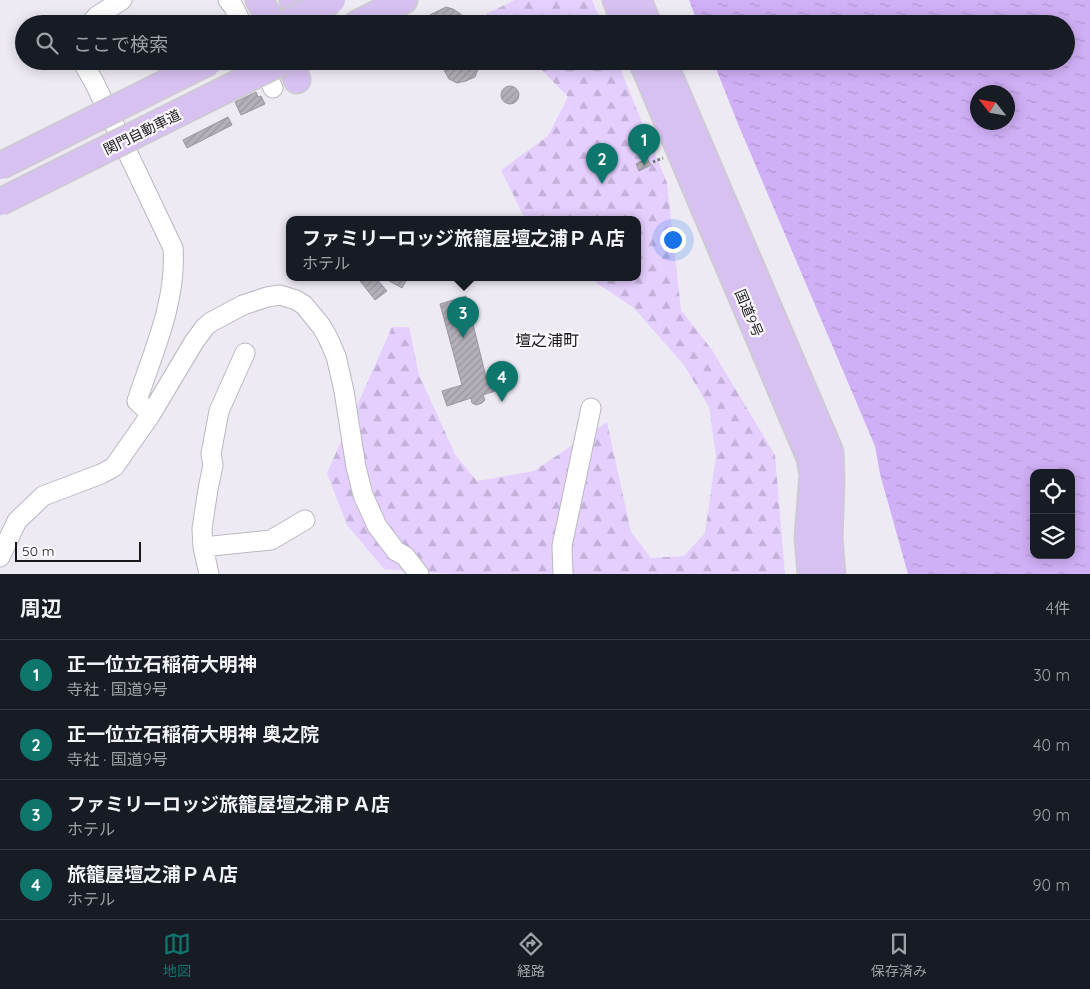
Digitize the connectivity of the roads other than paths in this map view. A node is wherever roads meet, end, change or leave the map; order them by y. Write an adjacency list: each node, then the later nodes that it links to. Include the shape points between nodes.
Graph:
1 (122, 0): 9 (street)
2 (228, 0): 10 (street)
3 (259, 0): 11 (highway)
4 (293, 0): 13 (highway)
5 (332, 0): 12 (highway, bridge)
6 (404, 0): 14 (highway)
7 (616, 0): 15 (highway)
8 (638, 0): 16 (highway)
9 (98, 15)
10 (238, 15)
11 (268, 15)
12 (303, 15)
13 (307, 15)
14 (375, 15)
15 (622, 15)
16 (644, 15)
17 (87, 70): 28 (street, via 173,248 170,302 137,401)
18 (192, 70): 21 (highway, bridge)
19 (646, 70): 35 (highway, 国道9号, via 810,458 813,475 808,538)
20 (667, 70): 36 (highway, 国道9号, via 830,452)
21 (186, 73): 23 (highway, bridge, via 114,96); 24 (highway, bridge)
22 (286, 73): 25 (highway, 関門自動車道, bridge)
23 (0, 148)
24 (0, 166)
25 (0, 202)
26 (245, 353): 30 (street, via 219,411 203,520)
27 (591, 408): 34 (street, via 562,546)
28 (151, 414): 31 (street, via 114,467 43,496 24,513); 33 (street, via 194,342 211,322 267,297 280,295 296,300 322,327 336,356 363,495 377,526)
29 (306, 520): 30 (street, via 271,540)
30 (203, 547): 32 (street)
31 (0, 558)
32 (209, 574)
33 (419, 574)
34 (563, 574)
35 (811, 574)
36 (832, 574)

